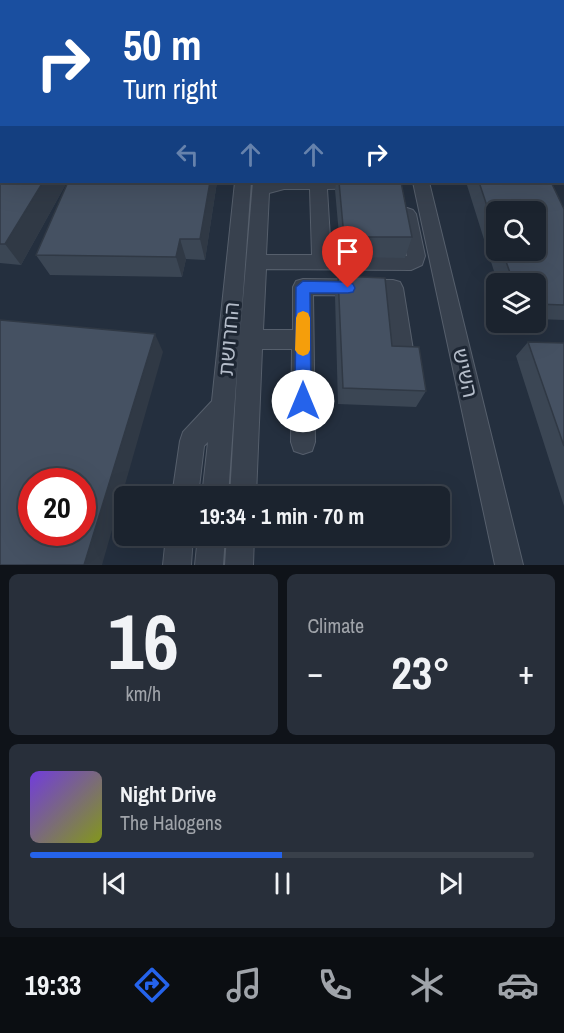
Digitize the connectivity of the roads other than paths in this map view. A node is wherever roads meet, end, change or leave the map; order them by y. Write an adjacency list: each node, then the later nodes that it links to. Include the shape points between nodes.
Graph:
1 (300, 183): 4 (street)
2 (421, 183): 24 (street, השיש)
3 (255, 184): 7 (street, החרושת); 12 (street, החרושת)
4 (318, 184): 5 (street); 8 (street)
5 (377, 184)
6 (403, 195): 8 (street, via 415,260)
7 (257, 262): 8 (street); 9 (street, החרושת)
8 (322, 262)
9 (252, 339): 10 (street); 12 (street); 17 (street, החרושת)
10 (303, 340): 11 (street, via 303,287 393,288); 14 (street)
11 (402, 350)
12 (228, 354): 13 (street, החרושת)
13 (223, 406): 15 (street, via 192,441); 16 (street, החרושת)
14 (303, 442)
15 (186, 486)
16 (216, 486)
17 (244, 486)
18 (179, 546): 21 (street)
19 (211, 546): 22 (street)
20 (240, 546): 23 (street)
21 (177, 565)
22 (209, 565)
23 (239, 565)
24 (509, 565)

